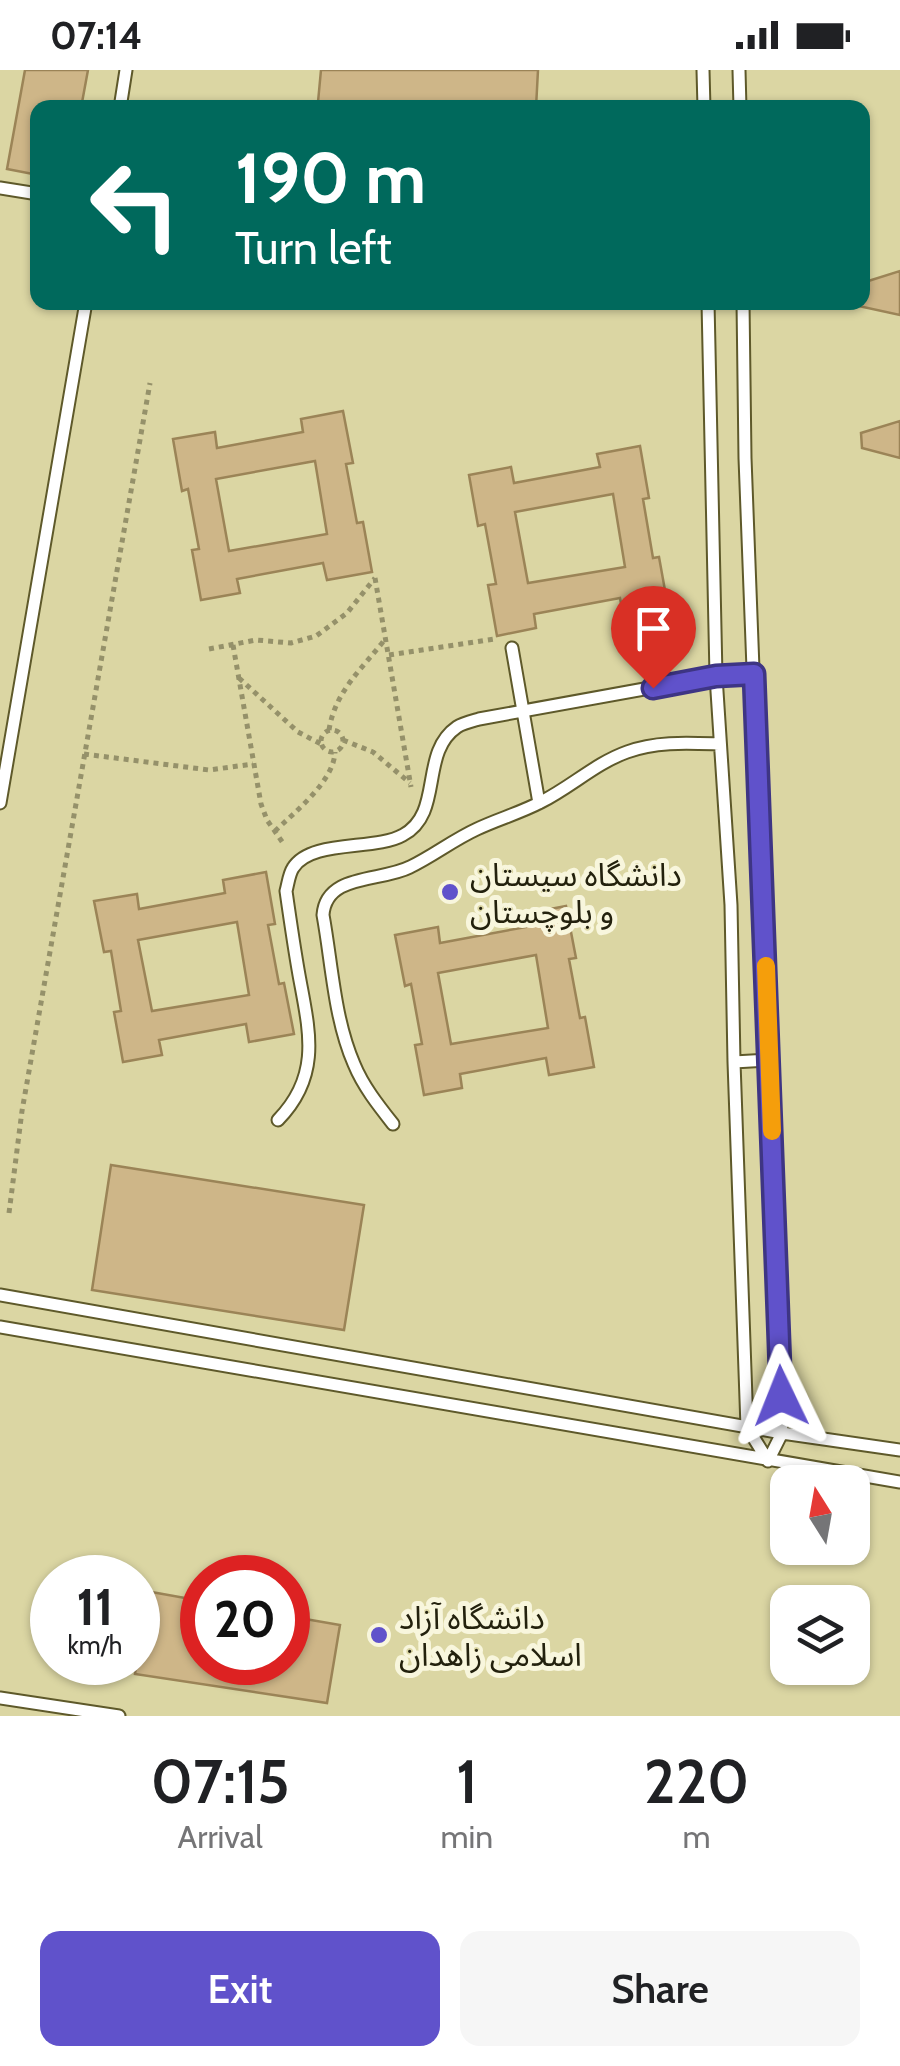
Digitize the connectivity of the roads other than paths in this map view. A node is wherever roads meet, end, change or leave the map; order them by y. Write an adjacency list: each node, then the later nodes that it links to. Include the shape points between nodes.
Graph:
1 (126, 70): 4 (lane)
2 (703, 70): 5 (lane)
3 (739, 70): 6 (lane)
4 (121, 100)
5 (704, 100)
6 (740, 100)
7 (0, 188): 8 (lane)
8 (30, 193)
9 (85, 310): 17 (lane)
10 (708, 310): 14 (lane)
11 (743, 310): 13 (lane)
12 (512, 648): 15 (lane)
13 (754, 674): 14 (lane); 19 (lane)
14 (716, 676): 15 (lane); 16 (lane)
15 (523, 711): 18 (lane); 21 (lane, via 459,725 444,739 426,807 404,835 305,856 292,869 286,891 310,1055 303,1084)
16 (719, 744): 18 (lane, via 630,750); 20 (lane)
17 (0, 802)
18 (539, 803): 22 (lane, via 409,868 344,884 324,903 347,1047)
19 (769, 1060): 20 (lane); 26 (lane)
20 (734, 1062): 25 (lane)
21 (278, 1120)
22 (393, 1124)
23 (0, 1295): 25 (lane)
24 (0, 1328): 28 (lane)
25 (747, 1427): 26 (lane); 28 (lane)
26 (782, 1433): 27 (lane); 28 (lane)
27 (900, 1450)
28 (768, 1461): 29 (lane)
29 (900, 1482)
30 (0, 1698): 31 (lane)
31 (119, 1716)

